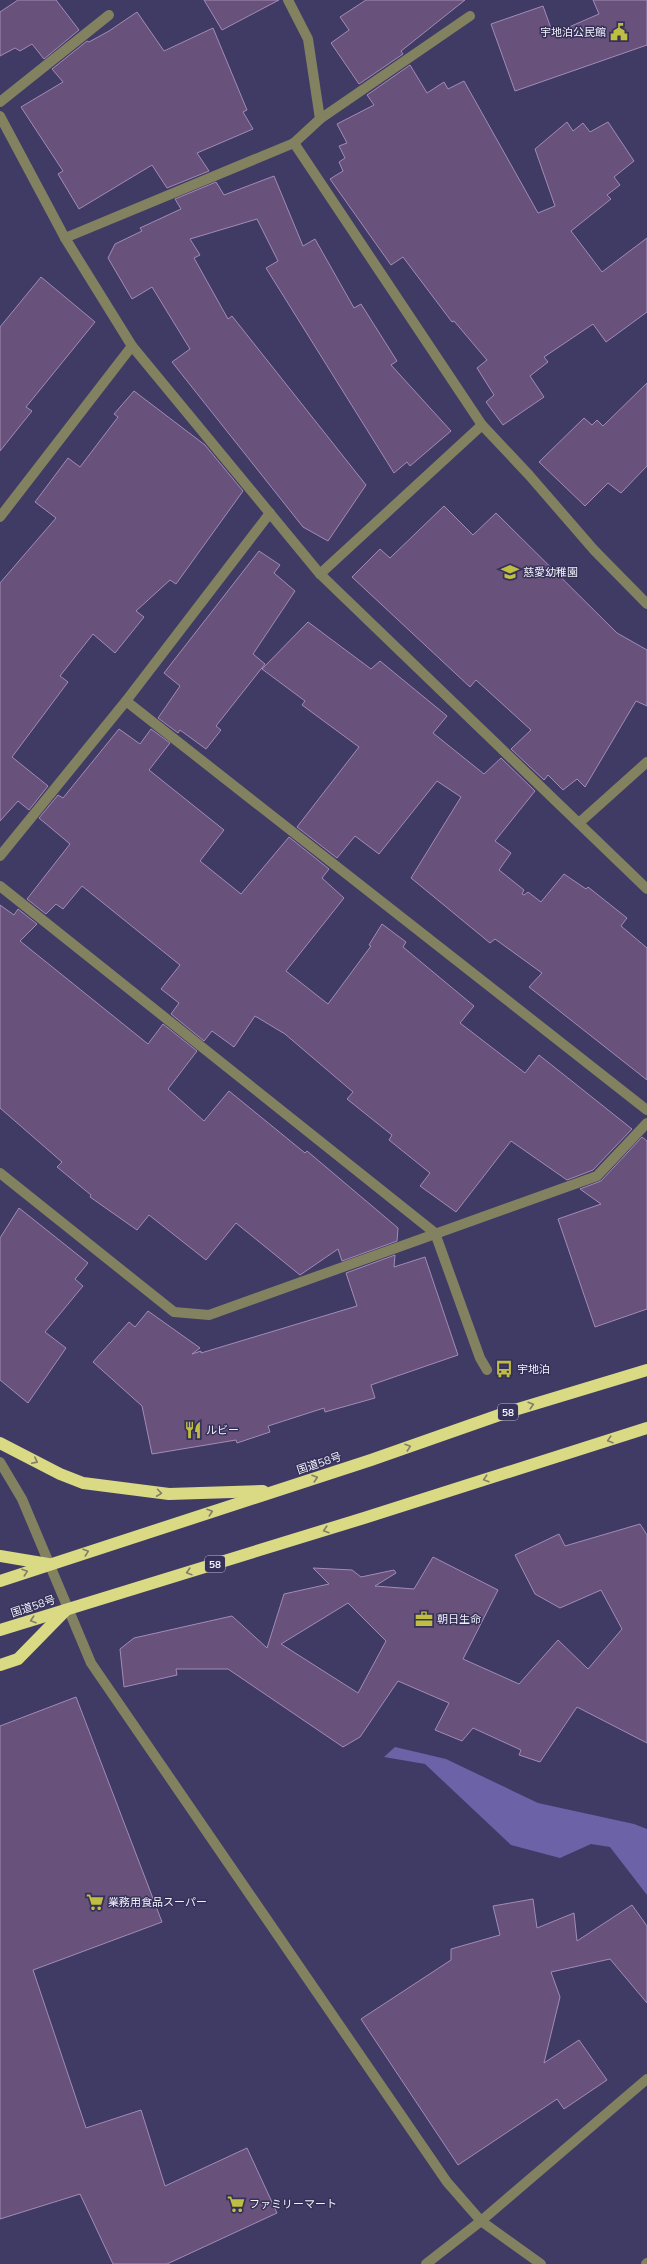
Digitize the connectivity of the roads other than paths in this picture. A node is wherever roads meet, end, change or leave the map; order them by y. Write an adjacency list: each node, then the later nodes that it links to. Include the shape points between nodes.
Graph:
1 (288, 0): 6 (street, via 308,39)
2 (109, 15): 4 (street)
3 (470, 16): 6 (street)
4 (0, 102)
5 (0, 116): 8 (street)
6 (320, 119): 7 (street)
7 (294, 143): 8 (street); 10 (street)
8 (65, 238): 9 (street)
9 (132, 346): 11 (street); 12 (street)
10 (482, 425): 13 (street); 14 (street, via 594,550)
11 (270, 513): 13 (street); 15 (street)
12 (0, 517)
13 (320, 574): 17 (street)
14 (647, 604)
15 (126, 701): 18 (street); 21 (street)
16 (647, 762): 17 (street)
17 (579, 824): 20 (street)
18 (0, 856)
19 (0, 886): 24 (street)
20 (647, 889)
21 (647, 1110)
22 (647, 1123): 24 (street, via 597,1176)
23 (0, 1173): 24 (street, via 174,1312 209,1315)
24 (435, 1233): 25 (street, via 480,1358)
25 (487, 1370)
26 (647, 1370): 30 (highway, 国道58号 / 58, one-way to 26, via 505,1413)
27 (647, 1428): 34 (highway, 国道58号 / 58, one-way to 34)
28 (0, 1443): 30 (highway, one-way to 30, via 83,1483 169,1494)
29 (0, 1462): 32 (street, via 22,1499)
30 (278, 1491): 32 (highway, 国道58号 / 58, one-way to 30)
31 (0, 1556): 32 (highway)
32 (49, 1564): 33 (highway, 国道58号 / 58, one-way to 32); 34 (street)
33 (0, 1581)
34 (67, 1609): 35 (highway, 国道58号 / 58, one-way to 35); 36 (highway, via 18,1659); 38 (street, via 91,1663 447,2182)
35 (0, 1630)
36 (0, 1665)
37 (647, 2079): 38 (street)
38 (481, 2220): 39 (street); 40 (street)
39 (426, 2264)
40 (541, 2264)

